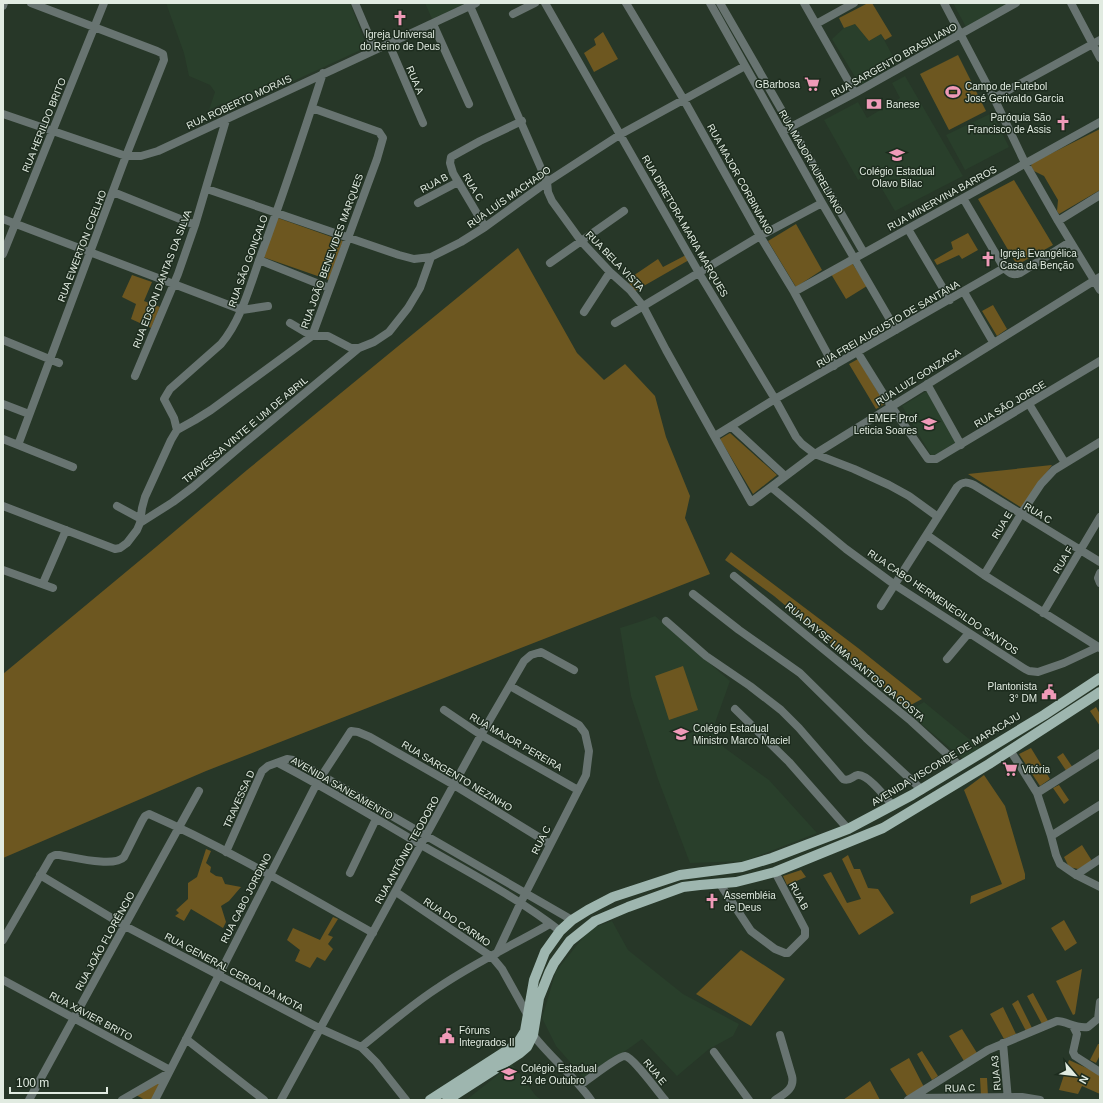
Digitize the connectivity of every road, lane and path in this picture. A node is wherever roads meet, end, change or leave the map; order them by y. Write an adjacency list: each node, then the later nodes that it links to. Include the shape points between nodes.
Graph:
1 (4, 3): 16 (street)
2 (31, 3): 20 (street)
3 (104, 3): 20 (street, RUA HERILDO BRITO)
4 (355, 3): 25 (street)
5 (535, 3): 17 (street)
6 (545, 3): 42 (street, RUA DIRETORA MARIA MARQUES)
7 (626, 3): 31 (street, RUA MAJOR CORBINIANO)
8 (710, 3): 27 (street, RUA MAJOR AURELIANO)
9 (720, 3): 39 (street, RUA MAJOR AURELIANO)
10 (804, 3): 19 (street)
11 (854, 3): 19 (street)
12 (944, 3): 21 (street)
13 (1016, 3): 21 (street, RUA SARGENTO BRASILIANO)
14 (1071, 3): 24 (street)
15 (473, 4): 18 (street, RUA ROBERTO MORAIS); 36 (street, RUA BELA VISTA)
16 (3, 6)
17 (513, 14)
18 (432, 24): 23 (street, RUA ROBERTO MORAIS); 32 (street)
19 (816, 24): 29 (street)
20 (95, 27): 40 (street, RUA HERILDO BRITO); 43 (street, RUA EWERTON COELHO, via 163,54 161,69)
21 (962, 34): 29 (street, RUA SARGENTO BRASILIANO); 30 (street)
22 (1100, 40): 24 (street)
23 (389, 44): 25 (street, RUA ROBERTO MORAIS); 38 (street, RUA A)
24 (1092, 44): 26 (street); 30 (street)
25 (375, 50): 28 (street, RUA ROBERTO MORAIS)
26 (1100, 58)
27 (745, 66): 31 (street, RUA LUÍS MACHADO); 41 (street, RUA MAJOR AURELIANO)
28 (323, 74): 33 (street, RUA SÃO GONÇALO); 35 (street, RUA ROBERTO MORAIS)
29 (855, 93): 39 (street, RUA SARGENTO BRASILIANO)
30 (994, 98): 44 (street)
31 (684, 100): 42 (street, RUA LUÍS MACHADO); 61 (street, RUA MAJOR CORBINIANO)
32 (469, 104)
33 (312, 108): 54 (street, RUA SÃO GONÇALO); 62 (street, RUA JOÃO BENEVIDES MARQUES, via 380,132 383,138)
34 (3, 114): 40 (street, RUA ROBERTO MORAIS)
35 (226, 120): 43 (street, RUA ROBERTO MORAIS, via 150,154); 47 (street, RUA EDSON DANTAS DA SILVA)
36 (522, 121): 45 (street, RUA C, via 452,156 451,169); 46 (street, RUA BELA VISTA)
37 (1100, 122): 44 (street, RUA MINERVINA BARROS)
38 (423, 123)
39 (792, 126): 41 (street, RUA SARGENTO BRASILIANO); 67 (street, RUA MAJOR AURELIANO)
40 (53, 131): 43 (street, RUA ROBERTO MORAIS); 57 (street, RUA HERILDO BRITO)
41 (782, 132): 52 (street, RUA MAJOR AURELIANO)
42 (621, 134): 46 (street, RUA LUÍS MACHADO); 74 (street, RUA DIRETORA MARIA MARQUES)
43 (126, 156): 48 (street, RUA EWERTON COELHO)
44 (1025, 163): 50 (street, RUA MINERVINA BARROS); 56 (street)
45 (458, 182): 51 (street, RUA B); 59 (street, RUA C)
46 (547, 182): 59 (street, RUA LUÍS MACHADO); 63 (street, RUA BELA VISTA, via 552,201)
47 (207, 189): 54 (street); 58 (street, RUA EDSON DANTAS DA SILVA)
48 (113, 192): 58 (street); 65 (street, RUA EWERTON COELHO)
49 (1100, 195): 56 (street)
50 (963, 198): 60 (street, RUA MINERVINA BARROS); 72 (street)
51 (418, 203)
52 (822, 203): 61 (street); 69 (street, RUA MAJOR AURELIANO)
53 (624, 211): 63 (street)
54 (276, 212): 62 (street); 70 (street, RUA SÃO GONÇALO)
55 (3, 219): 57 (street)
56 (1058, 221): 64 (street)
57 (15, 224): 65 (street); 66 (street, RUA HERILDO BRITO)
58 (195, 225): 76 (street, RUA EDSON DANTAS DA SILVA)
59 (485, 227): 68 (street, RUA LUÍS MACHADO)
60 (908, 229): 67 (street, RUA MINERVINA BARROS); 81 (street)
61 (760, 236): 74 (street); 79 (street, RUA MAJOR CORBINIANO)
62 (349, 238): 68 (street, via 408,257); 77 (street, RUA JOÃO BENEVIDES MARQUES)
63 (581, 241): 71 (street); 73 (street, RUA BELA VISTA)
64 (1070, 242): 72 (street, via 1017,274 1010,273); 75 (street)
65 (90, 252): 76 (street); 94 (street, RUA EWERTON COELHO)
66 (3, 254)
67 (864, 254): 69 (street, RUA MINERVINA BARROS)
68 (431, 257): 92 (street, via 420,288 398,322 381,339)
69 (854, 259): 79 (street, RUA MINERVINA BARROS); 88 (street, RUA MAJOR AURELIANO)
70 (259, 260): 77 (street); 84 (street, RUA SÃO GONÇALO)
71 (550, 263)
72 (1004, 268): 80 (street, RUA FREI AUGUSTO DE SANTANA)
73 (610, 272): 83 (street, RUA BELA VISTA); 85 (street)
74 (699, 273): 83 (street); 100 (street, RUA DIRETORA MARIA MARQUES)
75 (1097, 279): 78 (street); 91 (street, RUA LUIZ GONZAGA)
76 (174, 283): 84 (street); 98 (street, RUA EDSON DANTAS DA SILVA)
77 (329, 288): 89 (street, RUA JOÃO BENEVIDES MARQUES)
78 (1100, 290)
79 (794, 292): 97 (street, RUA MAJOR CORBINIANO)
80 (964, 292): 81 (street, RUA FREI AUGUSTO DE SANTANA); 91 (street)
81 (950, 300): 88 (street, RUA FREI AUGUSTO DE SANTANA)
82 (268, 306): 84 (street)
83 (643, 306): 87 (street); 107 (street, RUA BELA VISTA)
84 (242, 310): 106 (street, RUA SÃO GONÇALO, via 221,344 170,389 164,399)
85 (584, 312)
86 (290, 323): 89 (street)
87 (615, 323)
88 (896, 330): 93 (street, RUA FREI AUGUSTO DE SANTANA)
89 (312, 336): 92 (street, via 328,336 351,348); 106 (street, RUA JOÃO BENEVIDES MARQUES, via 211,410)
90 (3, 340): 94 (street)
91 (993, 342): 99 (street, RUA LUIZ GONZAGA)
92 (360, 348): 123 (street, TRAVESSA VINTE E UM DE ABRIL, via 193,487)
93 (858, 353): 97 (street, RUA FREI AUGUSTO DE SANTANA); 103 (street)
94 (50, 359): 96 (street); 104 (street, RUA EWERTON COELHO)
95 (1100, 361): 102 (street, RUA SÃO JORGE)
96 (59, 363)
97 (834, 366): 100 (street, RUA FREI AUGUSTO DE SANTANA)
98 (135, 376)
99 (926, 384): 103 (street, RUA LUIZ GONZAGA); 111 (street)
100 (775, 399): 105 (street, RUA FREI AUGUSTO DE SANTANA); 112 (street, RUA DIRETORA MARIA MARQUES, via 796,437)
101 (3, 404): 104 (street)
102 (1028, 404): 111 (street, RUA SÃO JORGE); 113 (street)
103 (891, 406): 111 (street, RUA SÃO JORGE, via 928,459 936,459); 112 (street, RUA LUIZ GONZAGA)
104 (29, 414): 110 (street, RUA EWERTON COELHO)
105 (732, 427): 107 (street, RUA FREI AUGUSTO DE SANTANA); 115 (street)
106 (177, 430): 123 (street, via 145,496)
107 (715, 436): 117 (street, RUA BELA VISTA)
108 (3, 439): 110 (street)
109 (1100, 442): 113 (street, RUA E)
110 (18, 445): 114 (street)
111 (961, 445)
112 (815, 454): 115 (street, RUA LUIZ GONZAGA); 121 (street, RUA DIRETORA MARIA MARQUES, via 889,485)
113 (1065, 463): 120 (street, RUA E, via 1041,484)
114 (73, 467)
115 (785, 476): 116 (street, RUA LUIZ GONZAGA)
116 (771, 487): 117 (street, RUA LUIZ GONZAGA); 134 (street, RUA CABO HERMENEGILDO SANTOS)
117 (751, 502)
118 (3, 506): 124 (street)
119 (116, 506): 123 (street)
120 (1021, 514): 121 (street, RUA C, via 966,482 957,487); 126 (street, RUA C); 130 (street, RUA E)
121 (938, 517): 125 (street)
122 (1100, 517): 126 (street, RUA F)
123 (140, 521): 124 (street, via 127,544 120,548)
124 (66, 530): 132 (street)
125 (927, 535): 130 (street); 134 (street)
126 (1080, 550): 127 (street, RUA C); 138 (street, RUA F)
127 (1100, 562)
128 (3, 570): 132 (street)
129 (1100, 573): 133 (street)
130 (984, 575): 138 (street)
131 (734, 576): 158 (street, RUA DAYSE LIMA SANTOS DA COSTA, via 911,721)
132 (43, 583): 135 (street)
133 (1100, 583)
134 (895, 585): 137 (street); 140 (street, RUA CABO HERMENEGILDO SANTOS)
135 (53, 588)
136 (693, 594): 163 (street, via 800,674)
137 (881, 606)
138 (1043, 613): 141 (street)
139 (666, 621): 167 (street, via 696,649 781,710 844,779 849,780 859,775 864,777)
140 (968, 634): 141 (street, RUA CABO HERMENEGILDO SANTOS, via 1033,672 1064,663); 142 (street)
141 (1099, 648)
142 (947, 659)
143 (574, 670): 145 (street, RUA ANTÔNIO TEODORO, via 541,652 524,661)
144 (1100, 678): 149 (main road, AVENIDA VISCONDE DE MARACAJU)
145 (510, 686): 153 (street, RUA ANTÔNIO TEODORO); 162 (street, RUA C, via 582,728 589,751 586,775)
146 (1100, 692): 150 (main road)
147 (735, 709): 170 (street, via 789,762)
148 (444, 710): 153 (street, RUA MAJOR PEREIRA)
149 (1044, 715): 150 (main road, via 1045,724); 151 (main road, AVENIDA VISCONDE DE MARACAJU)
150 (1050, 725): 154 (main road)
151 (1025, 726): 154 (main road, via 1031,731); 158 (main road, AVENIDA VISCONDE DE MARACAJU)
152 (351, 731): 159 (street, RUA CABO JORDINO); 161 (street, RUA SARGENTO NEZINHO, via 370,737)
153 (481, 735): 161 (street, RUA ANTÔNIO TEODORO); 162 (street, RUA MAJOR PEREIRA)
154 (1030, 737): 155 (main road)
155 (1010, 750): 165 (street); 179 (main road, via 883,828)
156 (1100, 753): 165 (street)
157 (278, 763): 159 (street, AVENIDA SANEAMENTO, via 291,759); 160 (street, AVENIDA SANEAMENTO); 175 (street, TRAVESSA D, via 268,766 261,773)
158 (960, 766): 163 (main road, AVENIDA VISCONDE DE MARACAJU)
159 (321, 775): 160 (street, RUA CABO JORDINO); 171 (street, AVENIDA SANEAMENTO)
160 (317, 783): 168 (street, AVENIDA SANEAMENTO); 182 (street, RUA CABO JORDINO)
161 (454, 785): 171 (street, RUA ANTÔNIO TEODORO); 173 (street, RUA SARGENTO NEZINHO)
162 (578, 790): 173 (street, RUA C)
163 (922, 790): 167 (main road, AVENIDA VISCONDE DE MARACAJU)
164 (199, 791): 169 (street, RUA JOÃO FLORÊNCIO)
165 (1037, 793): 172 (street)
166 (1100, 805): 172 (street)
167 (893, 806): 170 (main road, AVENIDA VISCONDE DE MARACAJU)
168 (376, 819): 174 (street, AVENIDA SANEAMENTO); 180 (street)
169 (180, 827): 175 (street); 181 (street, via 149,814 142,821 122,859 101,861 54,855); 195 (street, RUA JOÃO FLORÊNCIO)
170 (848, 829): 178 (main road, AVENIDA VISCONDE DE MARACAJU, via 755,863)
171 (426, 836): 174 (street, RUA ANTÔNIO TEODORO); 177 (street, AVENIDA SANEAMENTO)
172 (1051, 836): 184 (street, via 1060,864)
173 (550, 844): 191 (street, RUA C)
174 (421, 845): 185 (street, AVENIDA SANEAMENTO); 190 (street, RUA ANTÔNIO TEODORO)
175 (226, 852): 182 (street)
176 (1100, 860): 184 (street)
177 (480, 867): 185 (street); 191 (street, AVENIDA SANEAMENTO)
178 (700, 872): 183 (main road, AVENIDA VISCONDE DE MARACAJU); 187 (main road, via 696,879)
179 (775, 872): 186 (main road); 186 (street, RUA B, via 805,929 805,936 790,952 775,949 751,931)
180 (350, 873)
181 (40, 875): 195 (street, RUA GENERAL CEROA DA MOTA); 198 (street)
182 (270, 875): 197 (street); 200 (street, RUA CABO JORDINO)
183 (680, 875): 189 (main road, via 684,880); 193 (main road, AVENIDA VISCONDE DE MARACAJU, via 613,897)
184 (1076, 875): 188 (street)
185 (475, 876): 192 (street, AVENIDA SANEAMENTO)
186 (720, 884): 187 (main road)
187 (700, 885): 189 (main road)
188 (1100, 887)
189 (683, 888): 208 (main road, via 628,907 595,922 570,940 549,972 537,1009)
190 (396, 892): 197 (street, RUA ANTÔNIO TEODORO); 199 (street, RUA DO CARMO)
191 (526, 893): 192 (street, RUA C); 193 (street, AVENIDA SANEAMENTO)
192 (520, 904): 194 (street, AVENIDA SANEAMENTO); 199 (street, RUA C)
193 (572, 920): 196 (main road, AVENIDA VISCONDE DE MARACAJU)
194 (550, 924): 196 (street, AVENIDA SANEAMENTO); 199 (street)
195 (125, 926): 200 (street, RUA GENERAL CEROA DA MOTA); 204 (street, RUA JOÃO FLORÊNCIO)
196 (560, 931): 203 (main road, AVENIDA VISCONDE DE MARACAJU, via 540,964)
197 (373, 933): 207 (street, RUA ANTÔNIO TEODORO)
198 (3, 940)
199 (494, 955): 203 (street, RUA DO CARMO); 212 (street, via 438,987)
200 (218, 975): 207 (street, RUA GENERAL CEROA DA MOTA); 210 (street, RUA CABO JORDINO)
201 (3, 980): 204 (street, RUA XAVIER BRITO)
202 (1100, 1002): 205 (street)
203 (527, 1014): 225 (main road, AVENIDA VISCONDE DE MARACAJU, via 525,1030 515,1046)
204 (74, 1019): 214 (street, RUA XAVIER BRITO); 219 (street, RUA JOÃO FLORÊNCIO)
205 (1099, 1019): 206 (street, via 1088,1027)
206 (1073, 1026): 211 (street, via 1057,1021); 215 (street, via 1077,1034 1073,1052 1075,1056)
207 (321, 1029): 212 (street, RUA GENERAL CEROA DA MOTA); 223 (street, RUA ANTÔNIO TEODORO)
208 (533, 1035): 216 (street); 226 (main road, via 527,1047 520,1053)
209 (780, 1035): 230 (street, via 793,1083 788,1091)
210 (186, 1040): 214 (street, RUA CABO JORDINO); 222 (street)
211 (1003, 1043): 217 (street, via 967,1062); 218 (street, RUA A3)
212 (361, 1047): 224 (street, RUA GENERAL CEROA DA MOTA)
213 (714, 1052): 229 (street)
214 (169, 1072): 220 (street); 221 (street, RUA CABO JORDINO)
215 (1100, 1072)
216 (580, 1085): 227 (street); 228 (street, RUA E, via 625,1056 630,1058)
217 (910, 1099): 218 (street, RUA C)
218 (1008, 1099): 231 (street)
219 (29, 1100)
220 (122, 1100)
221 (155, 1100)
222 (264, 1100)
223 (281, 1100)
224 (406, 1100)
225 (430, 1100)
226 (447, 1100)
227 (591, 1100)
228 (664, 1100)
229 (749, 1100)
230 (775, 1100)
231 (1040, 1100)

